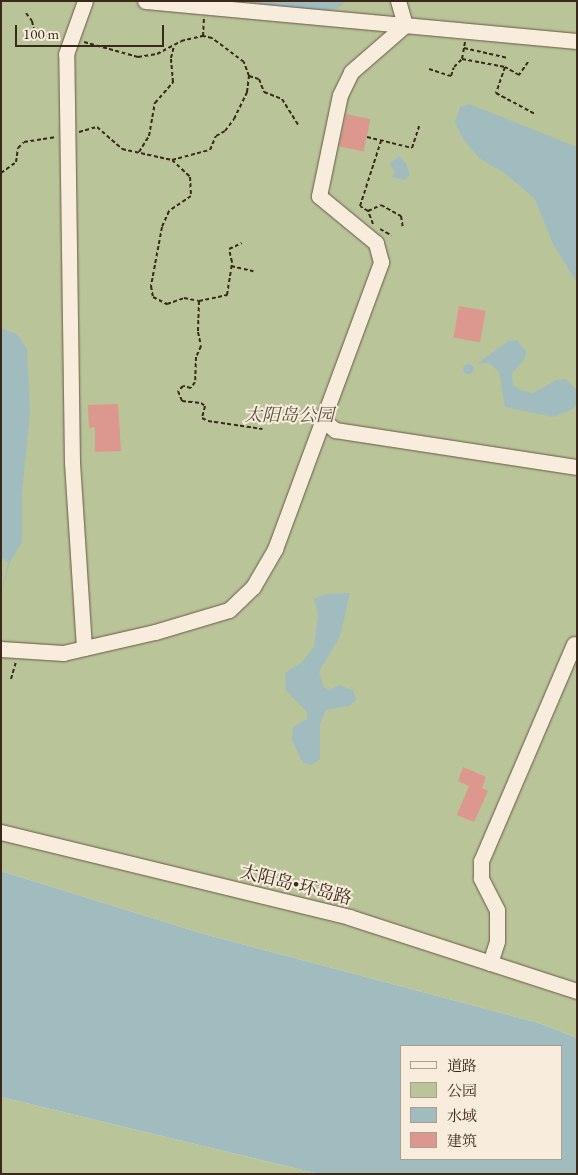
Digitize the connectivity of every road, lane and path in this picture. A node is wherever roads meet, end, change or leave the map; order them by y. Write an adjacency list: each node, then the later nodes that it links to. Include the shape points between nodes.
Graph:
1 (85, 1): 9 (street)
2 (145, 1): 4 (street)
3 (398, 1): 6 (street)
4 (204, 7): 6 (street); 8 (path)
5 (26, 13): 9 (path, via 32,20 35,35)
6 (405, 25): 7 (street); 35 (street, via 351,72 340,95 319,196 376,243 381,262)
7 (467, 31): 10 (street); 12 (path)
8 (203, 36): 11 (path); 18 (path, via 212,38 244,62)
9 (72, 38): 11 (path, via 138,57 157,54); 22 (street, via 66,54)
10 (577, 41)
11 (174, 45): 25 (path, via 170,58 173,82 154,103 149,136)
12 (464, 48): 13 (path); 14 (path)
13 (508, 58)
14 (462, 59): 16 (path); 17 (path, via 451,76)
15 (528, 62): 16 (path, via 519,75)
16 (505, 67): 19 (path, via 496,93)
17 (429, 69)
18 (249, 76): 20 (path, via 259,79 264,92 282,100); 26 (path, via 247,92 234,119 225,131 216,136 210,150)
19 (536, 114)
20 (298, 124)
21 (419, 126): 24 (path, via 412,148)
22 (68, 135): 25 (path, via 98,127 112,143); 27 (path, via 24,142 18,148 16,162); 39 (street, via 72,463)
23 (367, 137): 24 (path)
24 (381, 141): 28 (path, via 360,206)
25 (139, 152): 26 (path)
26 (172, 160): 34 (path, via 190,177 192,196 169,211 162,227 153,296 168,304 184,298)
27 (1, 173)
28 (368, 212): 29 (path, via 381,205 401,216); 30 (path, via 374,226)
29 (404, 229)
30 (391, 235)
31 (242, 243): 32 (path, via 229,249)
32 (231, 266): 33 (path); 34 (path, via 226,296)
33 (253, 271)
34 (199, 301): 36 (path, via 201,346 196,357 195,382 191,388 183,386 178,391 182,401 202,403 205,406 202,418 208,422)
35 (322, 420): 37 (street, via 335,430); 39 (street, via 275,549 253,587 229,610 164,630)
36 (262, 429)
37 (577, 467)
38 (576, 643): 44 (street, via 481,861 481,878 497,910 497,941)
39 (84, 648): 41 (street, via 63,653)
40 (1, 649): 41 (street)
41 (19, 651): 42 (path)
42 (11, 679)
43 (1, 832): 44 (street, 太阳岛•环岛路, via 349,917)
44 (490, 962): 45 (street, 太阳岛•环岛路)
45 (577, 991)

